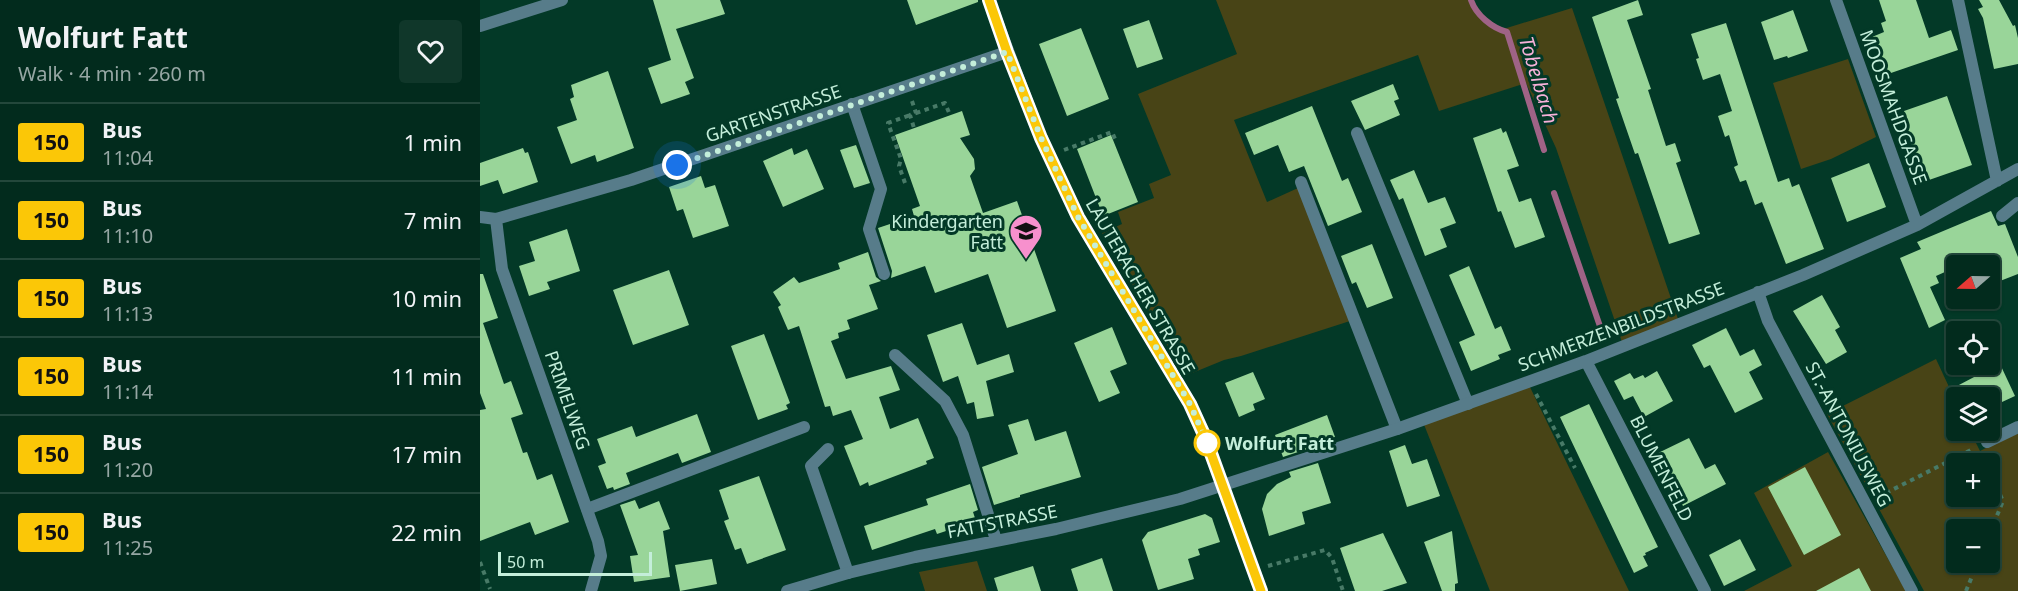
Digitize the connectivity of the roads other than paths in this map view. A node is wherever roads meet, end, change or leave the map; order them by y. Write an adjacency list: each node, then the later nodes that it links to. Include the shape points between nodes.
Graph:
1 (562, 0): 5 (street)
2 (989, 0): 6 (street, LAUTERACHER STRASSE, via 1008,37)
3 (1836, 0): 16 (street, MOOSMAHDGASSE)
4 (1958, 0): 10 (street)
5 (480, 26)
6 (1007, 52): 7 (street, GARTENSTRASSE); 27 (street, LAUTERACHER STRASSE, via 1078,217 1190,404)
7 (852, 104): 15 (street, GARTENSTRASSE, via 631,180); 17 (street, via 867,161 881,189 869,229)
8 (1357, 133): 21 (street)
9 (2018, 169): 10 (street, SCHMERZENBILDSTRASSE)
10 (1997, 181): 16 (street, SCHMERZENBILDSTRASSE)
11 (1301, 182): 24 (street)
12 (2018, 203): 13 (street)
13 (2002, 216)
14 (480, 217): 15 (street, GARTENSTRASSE)
15 (496, 219): 28 (street, PRIMELWEG, via 502,269)
16 (1917, 225): 18 (street, SCHMERZENBILDSTRASSE)
17 (884, 274)
18 (1758, 292): 20 (street, SCHMERZENBILDSTRASSE); 35 (street, ST.-ANTONIUSWEG, via 1768,321)
19 (895, 355): 29 (street, via 945,401 963,435)
20 (1586, 361): 21 (street, SCHMERZENBILDSTRASSE); 34 (street, BLUMENFELD)
21 (1468, 404): 24 (street, SCHMERZENBILDSTRASSE)
22 (804, 427): 28 (street)
23 (2018, 427): 25 (street)
24 (1397, 429): 27 (street, SCHMERZENBILDSTRASSE)
25 (1987, 442)
26 (828, 449): 30 (street, via 811,465)
27 (1224, 485): 29 (street, FATTSTRASSE, via 1107,517); 33 (street, LAUTERACHER STRASSE)
28 (587, 509): 31 (street, PRIMELWEG, via 601,556)
29 (996, 540): 30 (street, FATTSTRASSE)
30 (848, 573): 32 (street, FATTSTRASSE)
31 (591, 591)
32 (787, 591)
33 (1261, 591)
34 (1705, 591)
35 (1912, 591)

